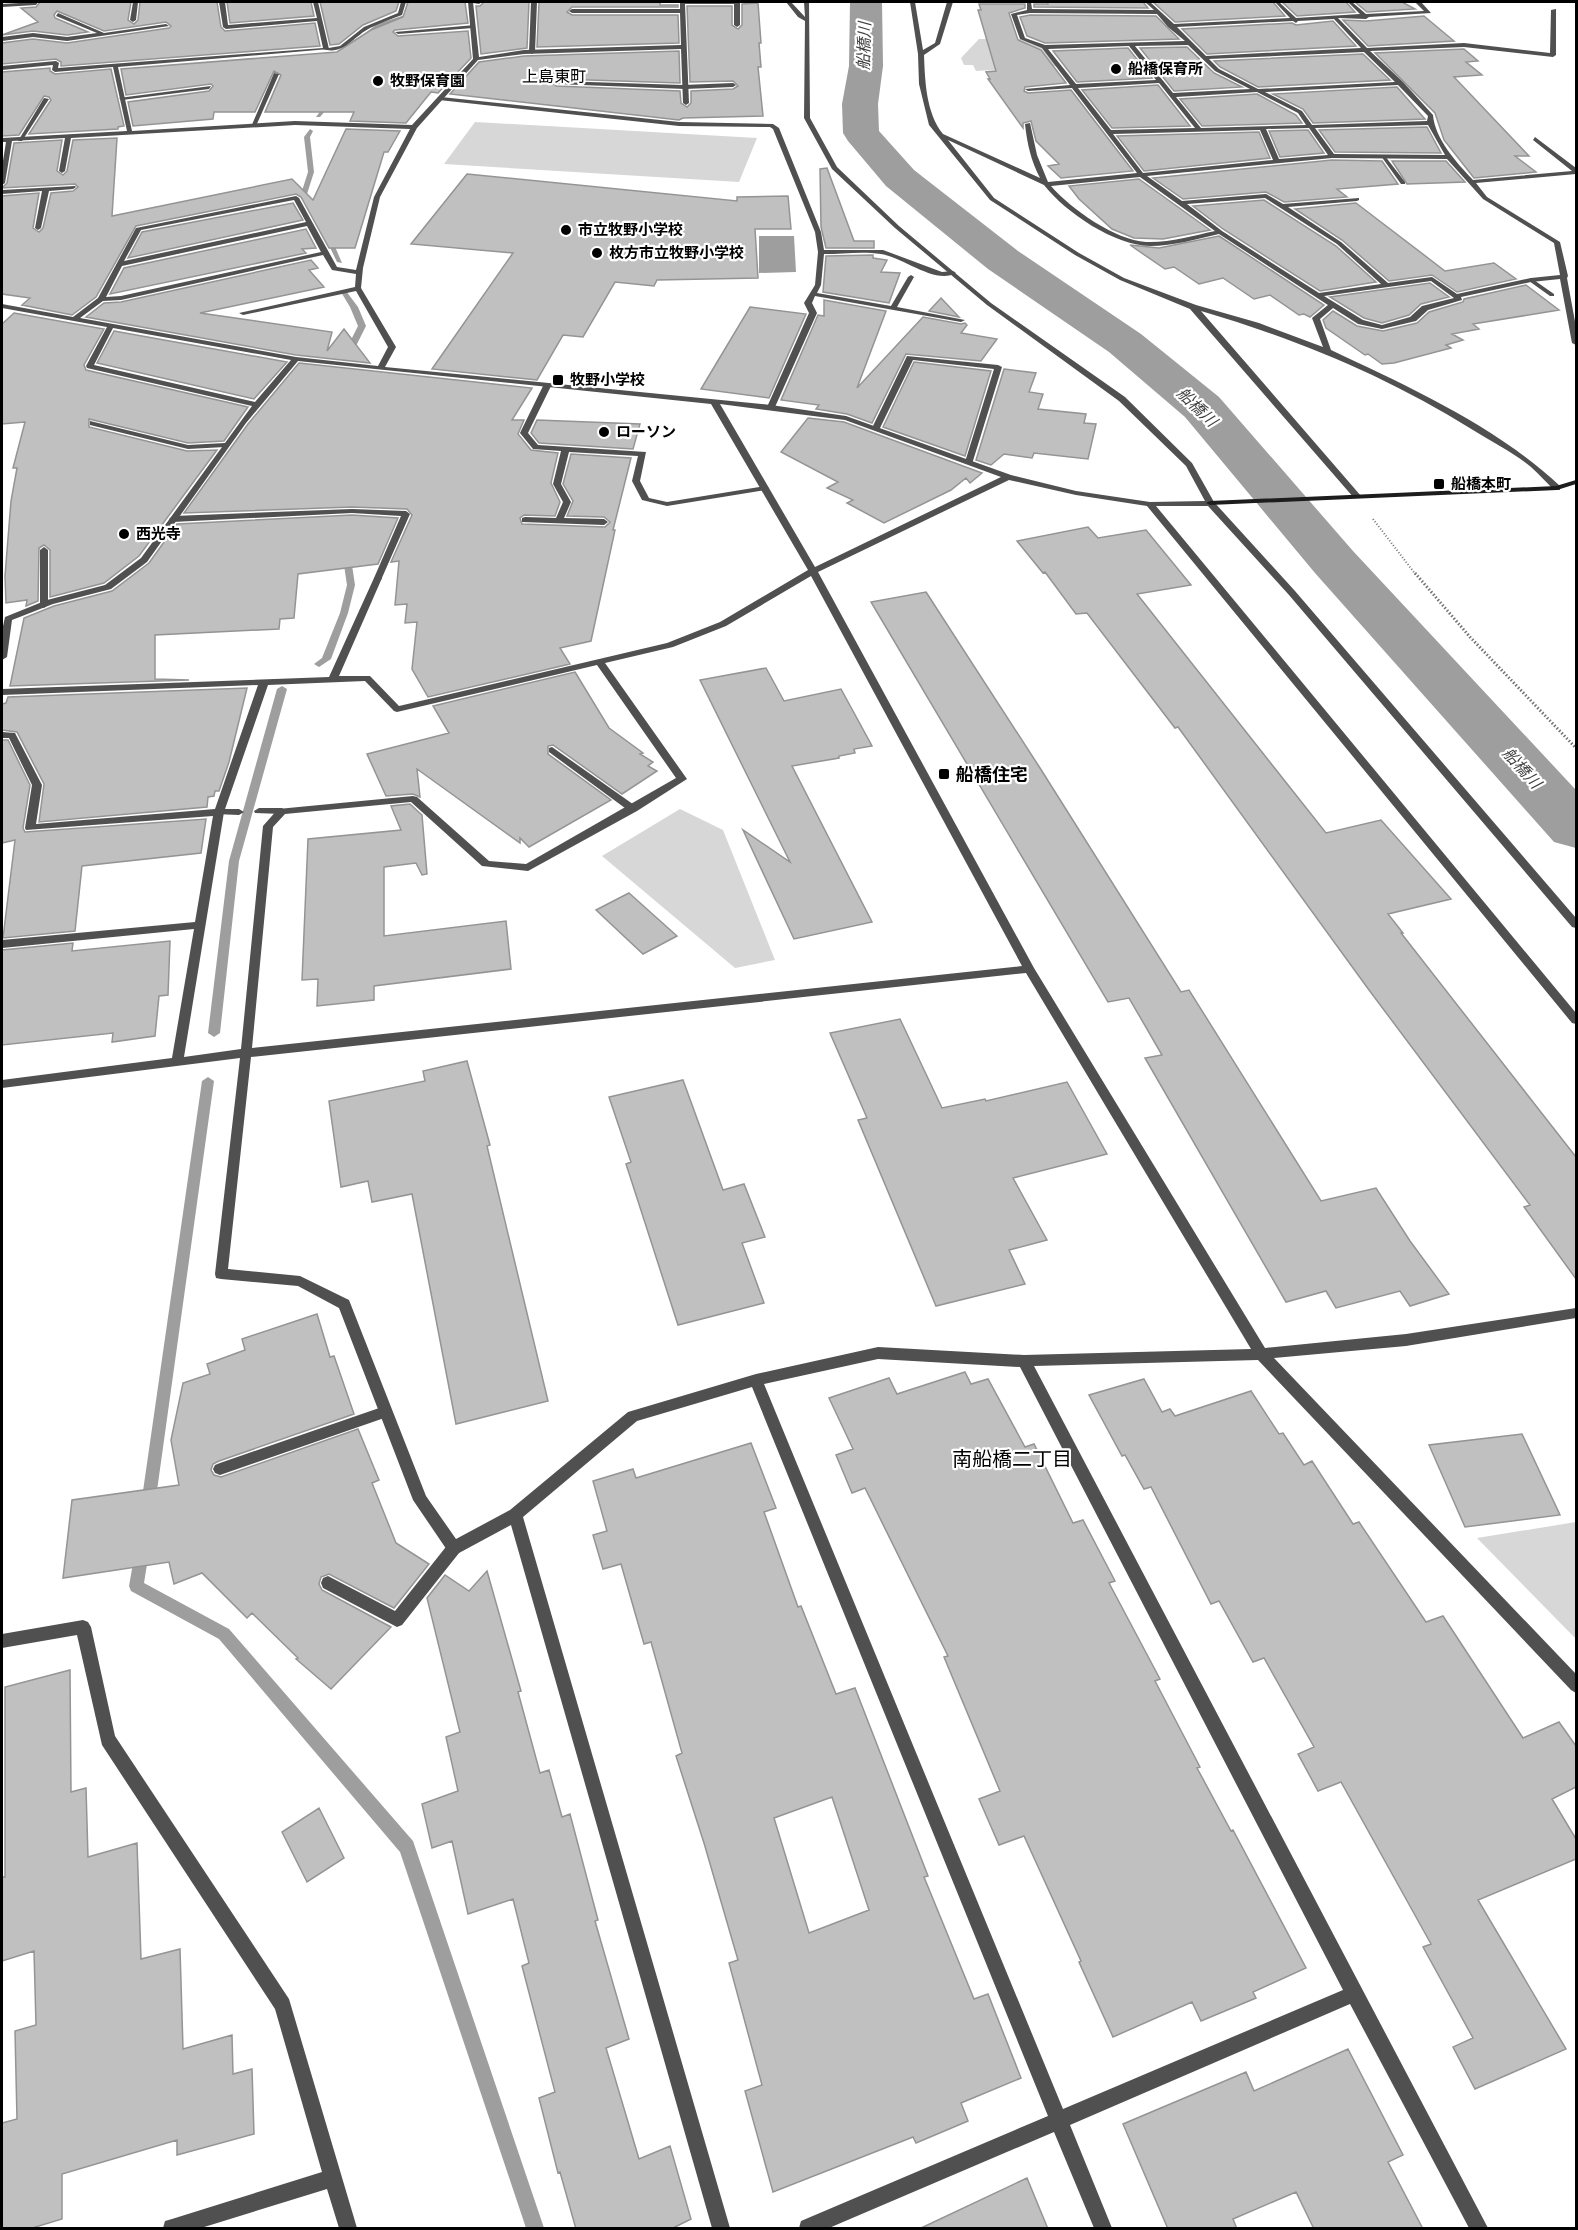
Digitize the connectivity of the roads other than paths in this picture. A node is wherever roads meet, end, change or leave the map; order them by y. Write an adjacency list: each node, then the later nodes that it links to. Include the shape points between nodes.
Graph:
1 (135, 2): 31 (street)
2 (222, 2): 29 (street, via 226,27)
3 (316, 2): 29 (street)
4 (403, 2): 45 (street, via 400,14 366,28 342,47)
5 (470, 2): 6 (street); 36 (street)
6 (479, 2)
7 (534, 2): 47 (street)
8 (621, 2): 23 (street)
9 (682, 2): 24 (street); 34 (street, via 737,2)
10 (789, 2): 32 (street)
11 (807, 2): 32 (street)
12 (912, 2): 48 (street)
13 (950, 2): 48 (street, via 937,44)
14 (1029, 2): 25 (street)
15 (1148, 2): 26 (street)
16 (1277, 2): 33 (street)
17 (1350, 2): 28 (street)
18 (1418, 2): 28 (street, via 1429,12)
19 (36, 3): 20 (street)
20 (2, 6)
21 (573, 10): 23 (street)
22 (1554, 10): 46 (street, via 1553,55 1464,45)
23 (620, 11): 24 (street)
24 (682, 11): 43 (street)
25 (1030, 11): 26 (street); 44 (street, via 1014,14 1023,39)
26 (1158, 12): 37 (street)
27 (58, 15): 39 (street)
28 (1366, 17): 30 (street)
29 (319, 19): 45 (street)
30 (1336, 19): 33 (street); 46 (street)
31 (134, 20)
32 (808, 20): 106 (street, via 807,118 834,168 897,228)
33 (1296, 21): 37 (street)
34 (737, 25)
35 (166, 26): 39 (street)
36 (472, 26): 38 (street); 50 (street)
37 (1170, 26): 41 (street)
38 (398, 32)
39 (104, 34): 40 (street, via 67,39 33,35)
40 (2, 39)
41 (1188, 43): 42 (street); 49 (street)
42 (1131, 45): 44 (street); 54 (street)
43 (684, 46): 47 (street); 58 (street)
44 (1044, 46): 59 (street)
45 (326, 49): 51 (street)
46 (1363, 50): 49 (street); 56 (street)
47 (532, 52): 50 (street)
48 (921, 54): 77 (street, via 922,84 932,125)
49 (1204, 58): 61 (street, via 1217,70)
50 (476, 60): 66 (street)
51 (115, 66): 52 (street, via 55,70 56,63); 64 (street)
52 (2, 68)
53 (276, 74): 71 (street)
54 (1160, 81): 59 (street); 62 (street)
55 (558, 83): 58 (street)
56 (1401, 83): 61 (street); 68 (street, via 1431,116)
57 (733, 85): 58 (street)
58 (685, 86): 67 (street)
59 (1076, 86): 63 (street, via 1027,86); 75 (street)
60 (208, 87): 64 (street)
61 (1256, 91): 62 (street); 70 (street, via 1300,112)
62 (1172, 95): 74 (street)
63 (1035, 97)
64 (122, 98): 76 (street)
65 (46, 99): 81 (street)
66 (441, 99): 72 (street); 102 (street, via 679,124 771,125 776,128 818,232)
67 (686, 103)
68 (1430, 123): 70 (street); 84 (street)
69 (1028, 124): 92 (street, via 1030,146)
70 (1310, 125): 73 (street); 82 (street)
71 (253, 126): 72 (street, via 295,123); 76 (street)
72 (414, 127): 105 (street, via 376,197)
73 (1262, 127): 74 (street); 85 (street)
74 (1199, 129): 75 (street)
75 (1109, 132): 88 (street)
76 (130, 133): 78 (street)
77 (943, 136): 92 (street); 118 (street, via 992,199 1113,274)
78 (68, 137): 81 (street); 86 (street)
79 (1535, 139): 87 (street)
80 (5, 140): 81 (street); 90 (street)
81 (20, 140)
82 (1332, 156): 83 (street); 85 (street)
83 (1383, 157): 84 (street); 91 (street)
84 (1449, 157): 89 (street)
85 (1277, 162): 88 (street)
86 (62, 171)
87 (1576, 171): 89 (street)
88 (1142, 175): 92 (street); 97 (street)
89 (1471, 182): 107 (street, via 1485,198 1557,242)
90 (2, 183)
91 (1403, 183)
92 (1047, 184): 101 (street, via 1058,197 1124,240 1141,244 1179,241)
93 (73, 187): 94 (street)
94 (46, 189): 95 (street); 100 (street)
95 (2, 192)
96 (1357, 200): 98 (street)
97 (1181, 203): 98 (street, via 1266,196); 101 (street)
98 (1282, 206): 110 (street, via 1339,243)
99 (310, 223): 103 (street); 104 (street); 104 (street, via 296,198 138,229)
100 (38, 228)
101 (1220, 232): 113 (street)
102 (821, 252): 106 (street, via 883,252 941,274); 112 (street, via 818,285)
103 (325, 254): 105 (street, via 334,269); 116 (street)
104 (120, 264): 116 (street)
105 (360, 273): 111 (street)
106 (953, 273): 143 (street, via 989,304 1122,399 1189,465)
107 (1565, 276): 109 (street); 125 (street)
108 (911, 277): 120 (street)
109 (1531, 280): 114 (street); 115 (street)
110 (1385, 284): 113 (street); 115 (street, via 1432,279)
111 (358, 288): 121 (street); 128 (street, via 392,347)
112 (813, 294): 120 (street); 132 (street, via 808,303 813,313 808,329)
113 (1317, 294): 117 (street)
114 (1552, 295)
115 (1455, 296): 117 (street, via 1460,299 1425,308 1413,319 1382,327 1361,322)
116 (101, 299): 122 (street)
117 (1333, 305): 126 (street, via 1316,318)
118 (1193, 307): 126 (street); 142 (street)
119 (3, 308): 122 (street)
120 (893, 308): 123 (street)
121 (243, 313)
122 (74, 319): 124 (street)
123 (961, 320)
124 (111, 326): 127 (street); 131 (street, via 90,366)
125 (1576, 343)
126 (1328, 351): 141 (street, via 1449,412 1533,465)
127 (296, 359): 128 (street); 131 (street)
128 (380, 369): 129 (street)
129 (547, 386): 130 (street); 136 (street, via 524,433 536,447)
130 (715, 403): 132 (street); 140 (street)
131 (257, 405): 135 (street)
132 (771, 407): 134 (street, via 846,418)
133 (93, 423): 135 (street, via 188,447)
134 (876, 428): 137 (street); 137 (street, via 910,358 998,367)
135 (225, 445): 145 (street)
136 (566, 449): 140 (street, via 643,454 636,481 646,500 667,504); 147 (street, via 557,484 567,502)
137 (969, 462): 138 (street)
138 (1008, 477): 144 (street, via 1076,493); 150 (street)
139 (1576, 482): 141 (street)
140 (765, 488): 150 (street)
141 (1557, 488): 142 (street)
142 (1357, 496): 143 (street)
143 (1210, 503): 144 (street); 164 (street, via 1292,592)
144 (1150, 504): 168 (street)
145 (173, 519): 151 (street, via 144,560 108,587); 154 (street, via 352,511 406,514)
146 (525, 520): 147 (street)
147 (559, 521): 148 (street)
148 (604, 522)
149 (44, 550): 151 (street)
150 (813, 571): 153 (street, via 723,624 670,645); 167 (street)
151 (44, 605): 152 (street, via 8,619)
152 (2, 657)
153 (600, 662): 154 (street, via 397,709 367,678); 159 (street, via 682,779)
154 (333, 679): 155 (street)
155 (264, 682): 156 (street); 162 (street)
156 (2, 692)
157 (2, 735): 162 (street, via 12,735 37,785 30,828)
158 (552, 750): 159 (street)
159 (633, 809): 161 (street, via 528,868 486,864 413,799)
160 (259, 811): 161 (street)
161 (282, 811): 169 (street, via 268,826)
162 (219, 812): 163 (street); 165 (street)
163 (239, 812)
164 (1576, 924)
165 (200, 925): 166 (street); 170 (street)
166 (2, 944)
167 (1029, 969): 169 (street); 173 (street)
168 (1576, 1020)
169 (246, 1053): 170 (street); 176 (street, via 220,1274 300,1281 344,1304)
170 (177, 1061): 171 (street)
171 (2, 1084)
172 (1576, 1313): 173 (street, via 1406,1340)
173 (1261, 1354): 174 (street); 182 (street)
174 (1024, 1361): 175 (street, via 878,1353); 183 (street)
175 (756, 1380): 178 (street, via 633,1416); 184 (street)
176 (385, 1412): 177 (street); 179 (street, via 420,1500)
177 (220, 1469)
178 (514, 1515): 179 (street); 188 (street)
179 (454, 1548): 180 (street, via 397,1620)
180 (328, 1583)
181 (2, 1641): 185 (street, via 83,1627 108,1739 283,2005)
182 (1576, 1685)
183 (1354, 1994): 184 (street); 191 (street)
184 (1059, 2121): 189 (street); 190 (street)
185 (333, 2178): 186 (street); 187 (street)
186 (172, 2229)
187 (348, 2229)
188 (721, 2229)
189 (808, 2229)
190 (1103, 2229)
191 (1479, 2229)

